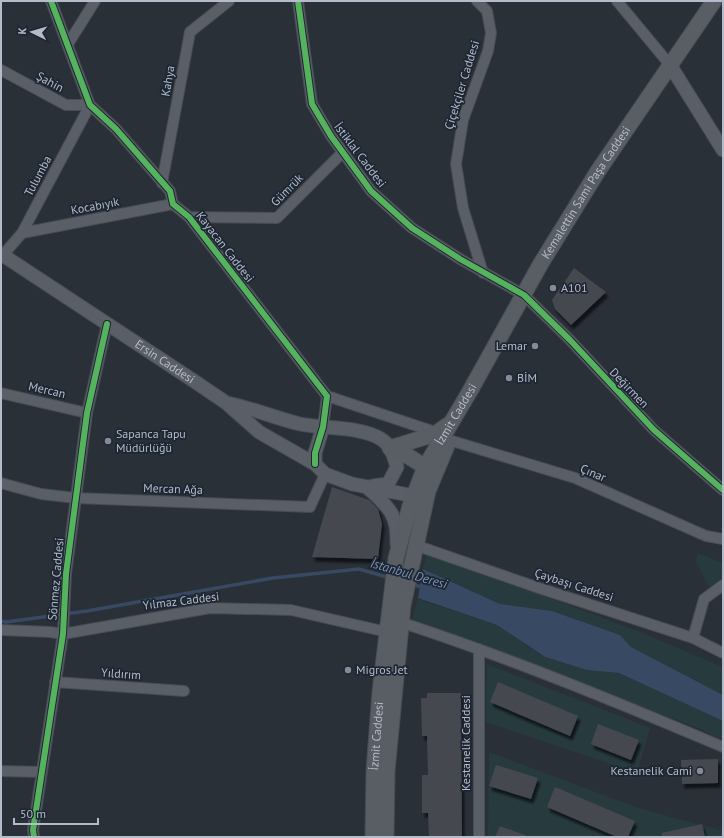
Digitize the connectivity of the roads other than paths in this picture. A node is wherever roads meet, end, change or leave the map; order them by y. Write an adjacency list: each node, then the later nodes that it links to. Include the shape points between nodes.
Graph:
1 (51, 1): 8 (street, Kayacan Caddesi)
2 (95, 1): 8 (street)
3 (229, 1): 14 (street, Kahya, via 190,32)
4 (298, 1): 13 (street, İstiklal Caddesi, via 312,104)
5 (477, 1): 19 (street, Çiçekçiler Caddesi, via 487,11 491,33 488,50 463,120 456,164 463,208)
6 (618, 1): 9 (street)
7 (714, 1): 9 (main road, Kemalettin Sami Paşa Caddesi)
8 (68, 44): 11 (street, Kayacan Caddesi)
9 (670, 65): 12 (street); 20 (main road, Kemalettin Sami Paşa Caddesi, via 598,171)
10 (1, 70): 11 (street, Şahin, via 66,105)
11 (90, 105): 14 (street, Kayacan Caddesi, via 116,129); 17 (street, Tulumba)
12 (723, 150)
13 (343, 152): 16 (street, Gümrük, via 277,218); 19 (street, İstiklal Caddesi, via 371,191 412,228)
14 (162, 183): 15 (street, Kayacan Caddesi, via 170,191)
15 (173, 204): 16 (street, Kayacan Caddesi); 17 (street, Kocabıyık)
16 (189, 217): 24 (street, Kayacan Caddesi)
17 (22, 233): 18 (street, Tulumba)
18 (2, 255): 21 (street, Ersin Caddesi)
19 (483, 273): 20 (street, İstiklal Caddesi)
20 (524, 295): 22 (main road, Kemalettin Sami Paşa Caddesi); 37 (street, Değirmen, via 654,430)
21 (107, 324): 25 (street, Ersin Caddesi); 26 (street, Sönmez Caddesi)
22 (470, 391): 27 (main road, İzmit Caddesi); 29 (main road, İzmit Caddesi)
23 (1, 393): 26 (street, Mercan)
24 (327, 396): 28 (street); 29 (street)
25 (225, 402): 28 (street, via 300,424); 31 (street, Ersin Caddesi, via 259,432)
26 (87, 413): 39 (street, Sönmez Caddesi)
27 (451, 422): 29 (main road); 32 (main road, İzmit Caddesi)
28 (323, 427): 30 (street, via 358,431 381,439); 31 (street, via 315,453)
29 (444, 437): 30 (main road); 32 (main road, İzmit Caddesi); 40 (street, Çınar, via 575,478 706,536)
30 (390, 448): 32 (main road, via 405,452 413,461); 35 (street, via 397,468 388,484)
31 (316, 464): 33 (street, Ersin Caddesi)
32 (430, 470): 36 (main road, İzmit Caddesi); 38 (main road, İzmit Caddesi)
33 (325, 474): 35 (street); 39 (street, Mercan Ağa, via 310,506)
34 (1, 484): 39 (street, Mercan Ağa, via 41,494)
35 (367, 487): 38 (street); 42 (street, via 391,510 397,528)
36 (428, 490): 38 (street); 41 (main road, İzmit Caddesi)
37 (723, 490)
38 (413, 496): 42 (main road, İzmit Caddesi)
39 (76, 498): 46 (street, Sönmez Caddesi, via 66,574)
40 (723, 539)
41 (415, 545): 44 (main road, İzmit Caddesi); 49 (street, Çaybaşı Caddesi)
42 (396, 558): 44 (main road, İzmit Caddesi)
43 (723, 585): 49 (street, via 704,599)
44 (397, 604): 45 (main road, İzmit Caddesi); 48 (main road, İzmit Caddesi)
45 (400, 622): 50 (street); 59 (main road, İzmit Caddesi, via 387,771)
46 (63, 629): 47 (street, Yılmaz Caddesi, via 50,632); 48 (street, Yılmaz Caddesi, via 210,608 291,610); 52 (street, Sönmez Caddesi)
47 (1, 630)
48 (387, 632): 58 (main road, İzmit Caddesi, via 374,771)
49 (693, 638): 51 (street, Çaybaşı Caddesi)
50 (479, 649): 54 (street); 60 (street, Kestanelik Caddesi)
51 (723, 653)
52 (55, 682): 53 (street, Yıldırım); 56 (street, Sönmez Caddesi)
53 (184, 691)
54 (723, 746)
55 (1, 772): 56 (street)
56 (42, 772): 57 (street, Sönmez Caddesi)
57 (34, 837)
58 (373, 837)
59 (386, 837)
60 (479, 837)

